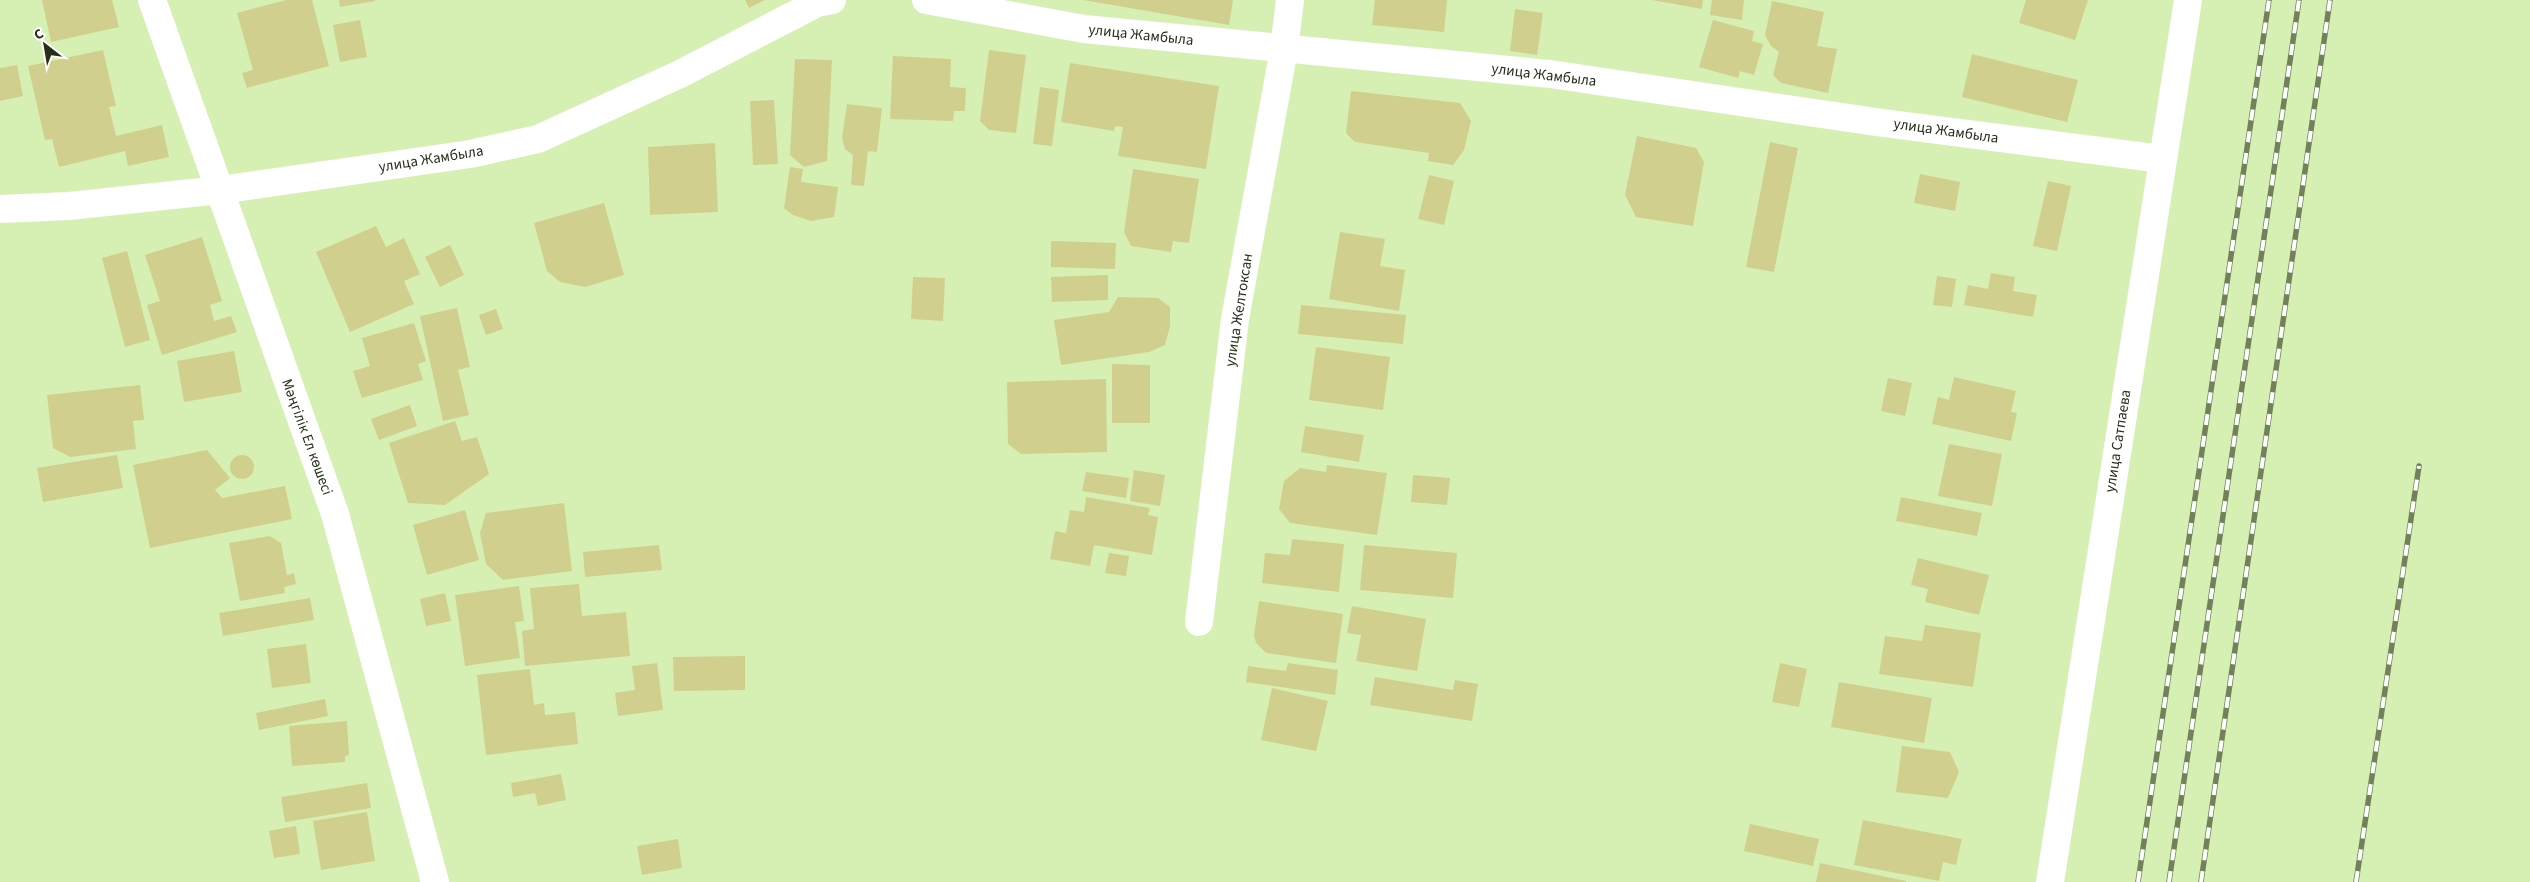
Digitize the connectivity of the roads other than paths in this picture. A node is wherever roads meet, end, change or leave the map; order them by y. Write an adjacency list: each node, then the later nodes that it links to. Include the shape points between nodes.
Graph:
1 (152, 0): 8 (street, Мәңгілік Ел көшесі)
2 (832, 0): 8 (street, улица Жамбыла, via 817,2 680,74 538,139 470,154)
3 (926, 0): 6 (street, улица Жамбыла, via 1084,29)
4 (1290, 0): 6 (street, улица Желтоксан)
5 (2188, 0): 7 (street, улица Сатпаева)
6 (1284, 49): 7 (street, улица Жамбыла, via 1550,74 1883,123); 10 (street, улица Желтоксан, via 1235,319)
7 (2162, 159): 12 (street, улица Сатпаева)
8 (220, 190): 9 (street, улица Жамбыла, via 69,206); 11 (street, Мәңгілік Ел көшесі, via 335,514)
9 (0, 209)
10 (1199, 622)
11 (435, 882)
12 (2050, 882)

